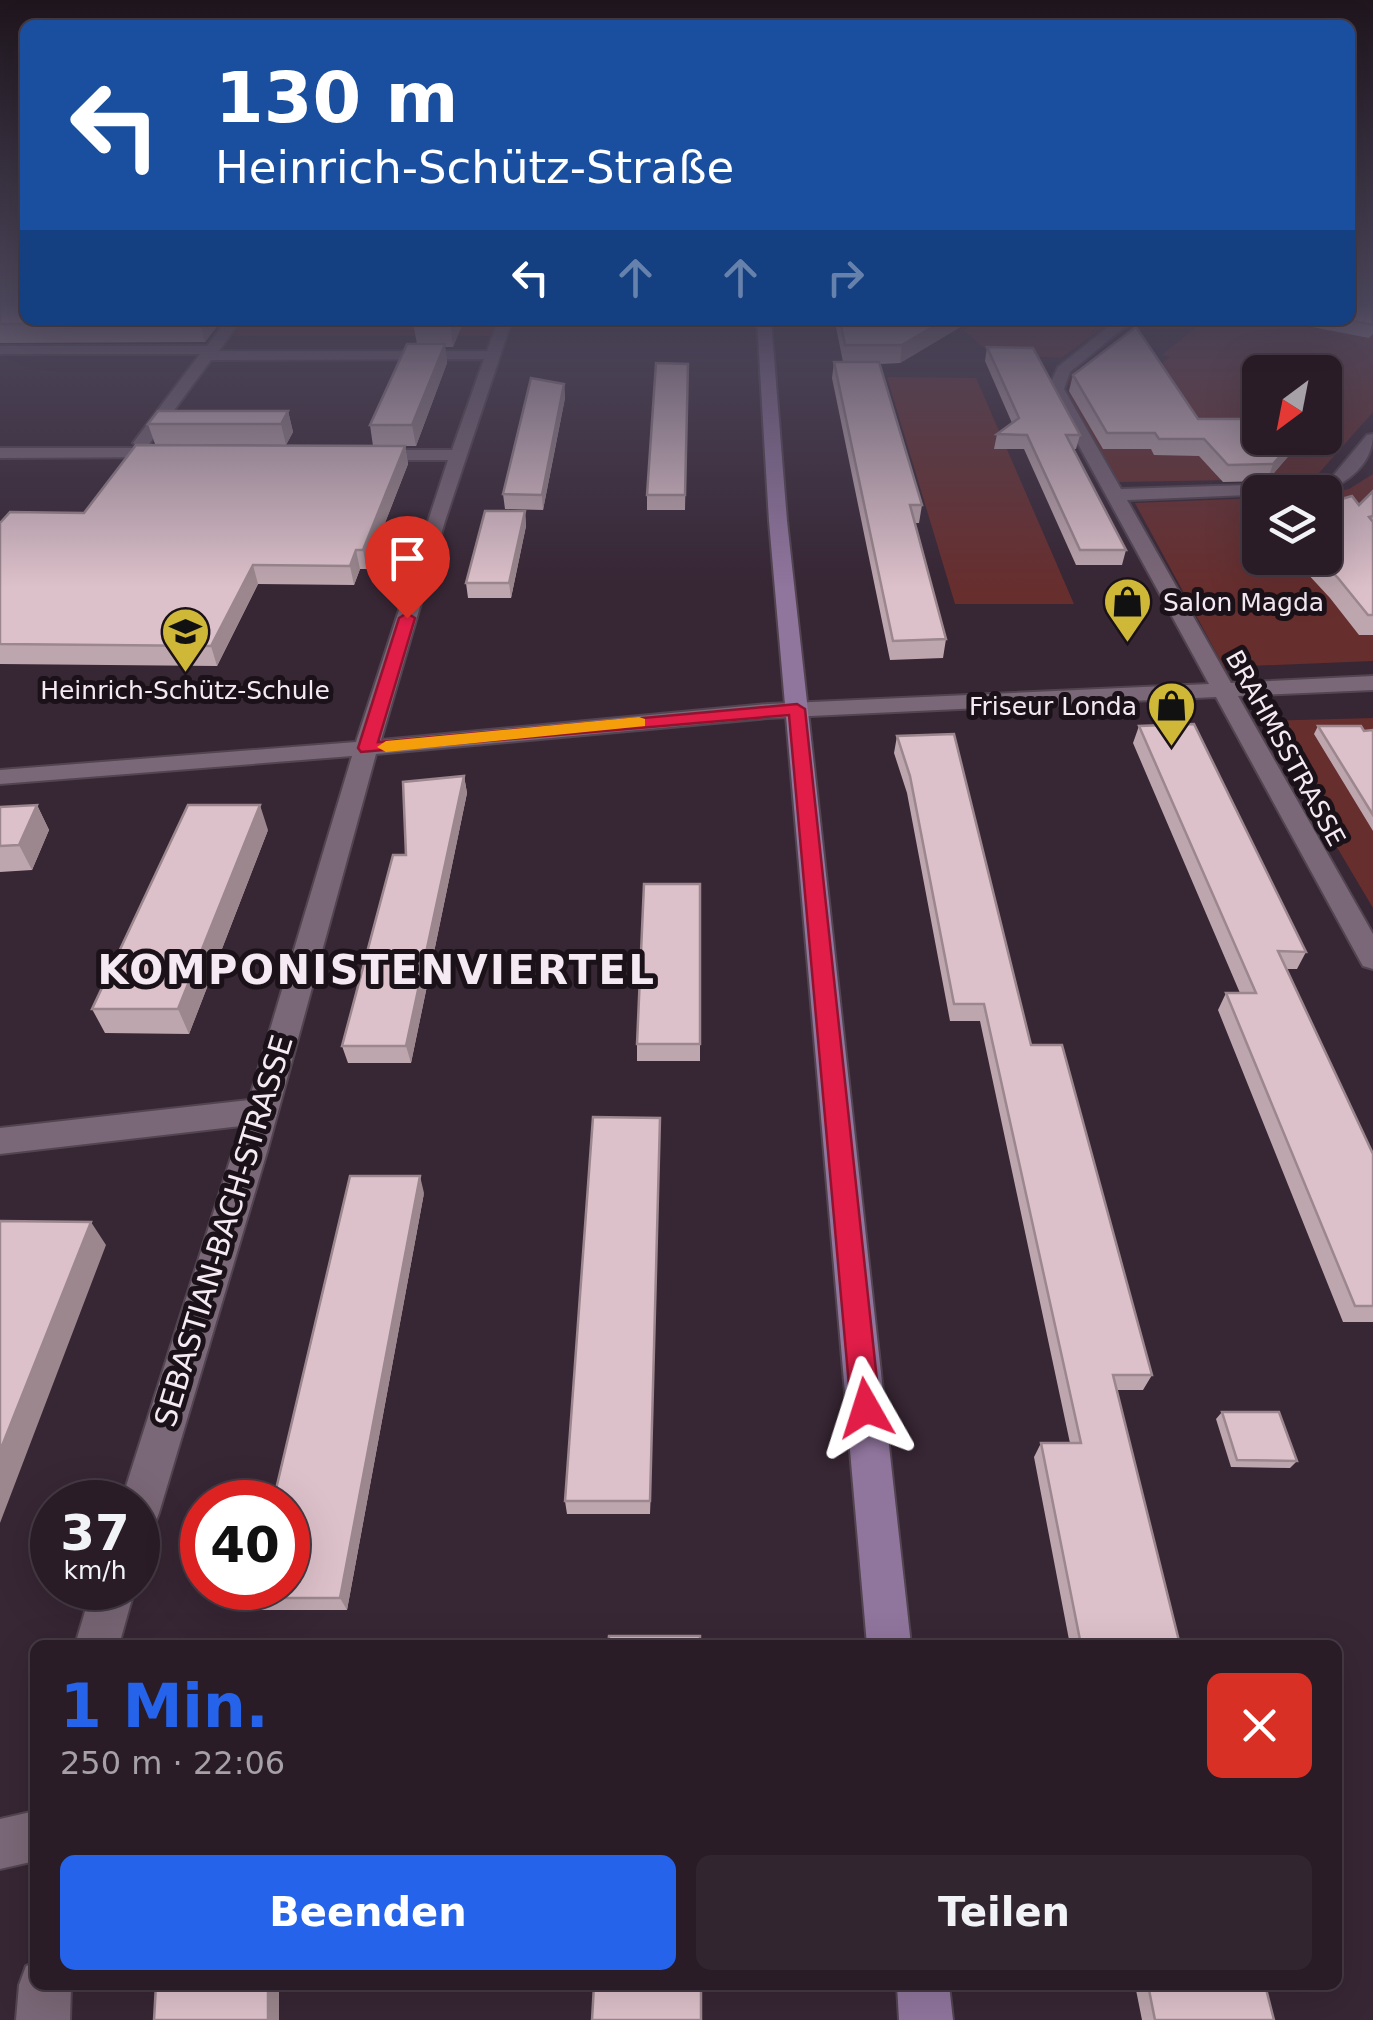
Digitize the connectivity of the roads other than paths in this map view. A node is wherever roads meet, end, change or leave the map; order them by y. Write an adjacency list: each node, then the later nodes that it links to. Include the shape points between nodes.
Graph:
1 (175, 399): 6 (street)
2 (479, 399): 10 (street, SEBASTIAN-BACH-STRASSE)
3 (770, 399): 14 (street)
4 (1061, 399): 11 (street, BRAHMSSTRASSE)
5 (1373, 438): 11 (street, via 1338,481 1316,488)
6 (133, 453): 7 (street); 8 (street)
7 (0, 454)
8 (196, 454)
9 (354, 454): 10 (street)
10 (458, 455): 15 (street, SEBASTIAN-BACH-STRASSE)
11 (1112, 495): 13 (street, BRAHMSSTRASSE)
12 (1373, 684): 13 (street)
13 (1222, 690): 14 (street); 17 (street, BRAHMSSTRASSE)
14 (797, 709): 15 (street); 23 (street)
15 (368, 748): 16 (street); 18 (street, SEBASTIAN-BACH-STRASSE)
16 (0, 777)
17 (1373, 959)
18 (261, 1112): 19 (street); 20 (street, SEBASTIAN-BACH-STRASSE)
19 (0, 1141)
20 (148, 1480)
21 (107, 1610): 22 (street)
22 (98, 1640)
23 (889, 1640)
24 (30, 1837): 25 (street)
25 (0, 1844)
26 (45, 1990): 28 (street)
27 (923, 1990): 29 (street)
28 (43, 2020)
29 (926, 2020)

